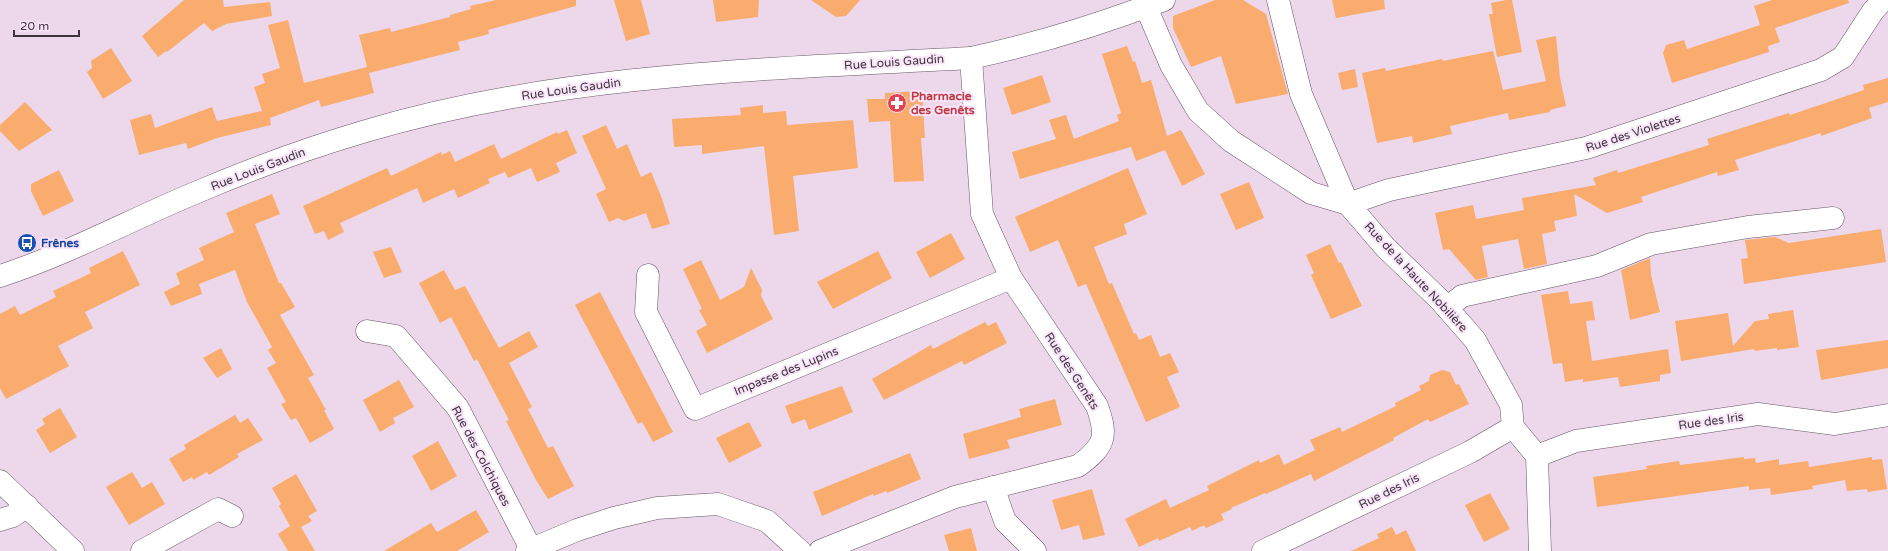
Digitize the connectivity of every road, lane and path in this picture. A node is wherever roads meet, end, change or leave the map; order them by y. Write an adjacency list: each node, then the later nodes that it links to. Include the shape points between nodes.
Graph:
1 (1278, 0): 5 (street, Rue de la Haute Nobilière, via 1301,94)
2 (1883, 0): 5 (street, Rue des Violettes, via 1873,11 1844,57 1821,70 1586,148 1389,190)
3 (1155, 4): 4 (street, Rue Louis Gaudin, via 1058,37); 5 (street, via 1171,65 1198,111 1232,141 1311,193)
4 (971, 58): 8 (street, Rue Louis Gaudin, via 658,77 445,109 287,156 194,193 48,260); 9 (street, Rue des Genêts, via 982,214)
5 (1348, 204): 10 (street, Rue de la Haute Nobilière, via 1385,247)
6 (1833, 218): 10 (street, via 1748,227 1651,244 1597,266 1462,296)
7 (648, 275): 9 (street, Impasse des Lupins, via 646,312 695,409)
8 (0, 276)
9 (1011, 278): 16 (street, Rue des Genêts, via 1097,406 1104,425 1101,444 1078,466)
10 (1447, 308): 13 (street, Rue de la Haute Nobilière, via 1475,340 1511,405)
11 (367, 331): 20 (street, Rue des Colchiques, via 396,336 458,408)
12 (1888, 415): 14 (street, Rue des Iris, via 1835,424 1758,414 1576,441)
13 (1513, 427): 14 (street); 26 (street, Rue des Iris, via 1470,452)
14 (1537, 456): 27 (street)
15 (0, 481): 17 (street)
16 (993, 487): 24 (street, Rue des Genêts, via 955,497); 25 (street, via 1005,521)
17 (27, 506): 19 (street, via 13,516); 21 (street)
18 (232, 516): 22 (street, via 218,509)
19 (0, 520)
20 (529, 550): 23 (street, via 614,518 657,508 718,504 767,521)
21 (73, 551)
22 (142, 551)
23 (800, 551)
24 (820, 551)
25 (1035, 551)
26 (1263, 551)
27 (1540, 551)

